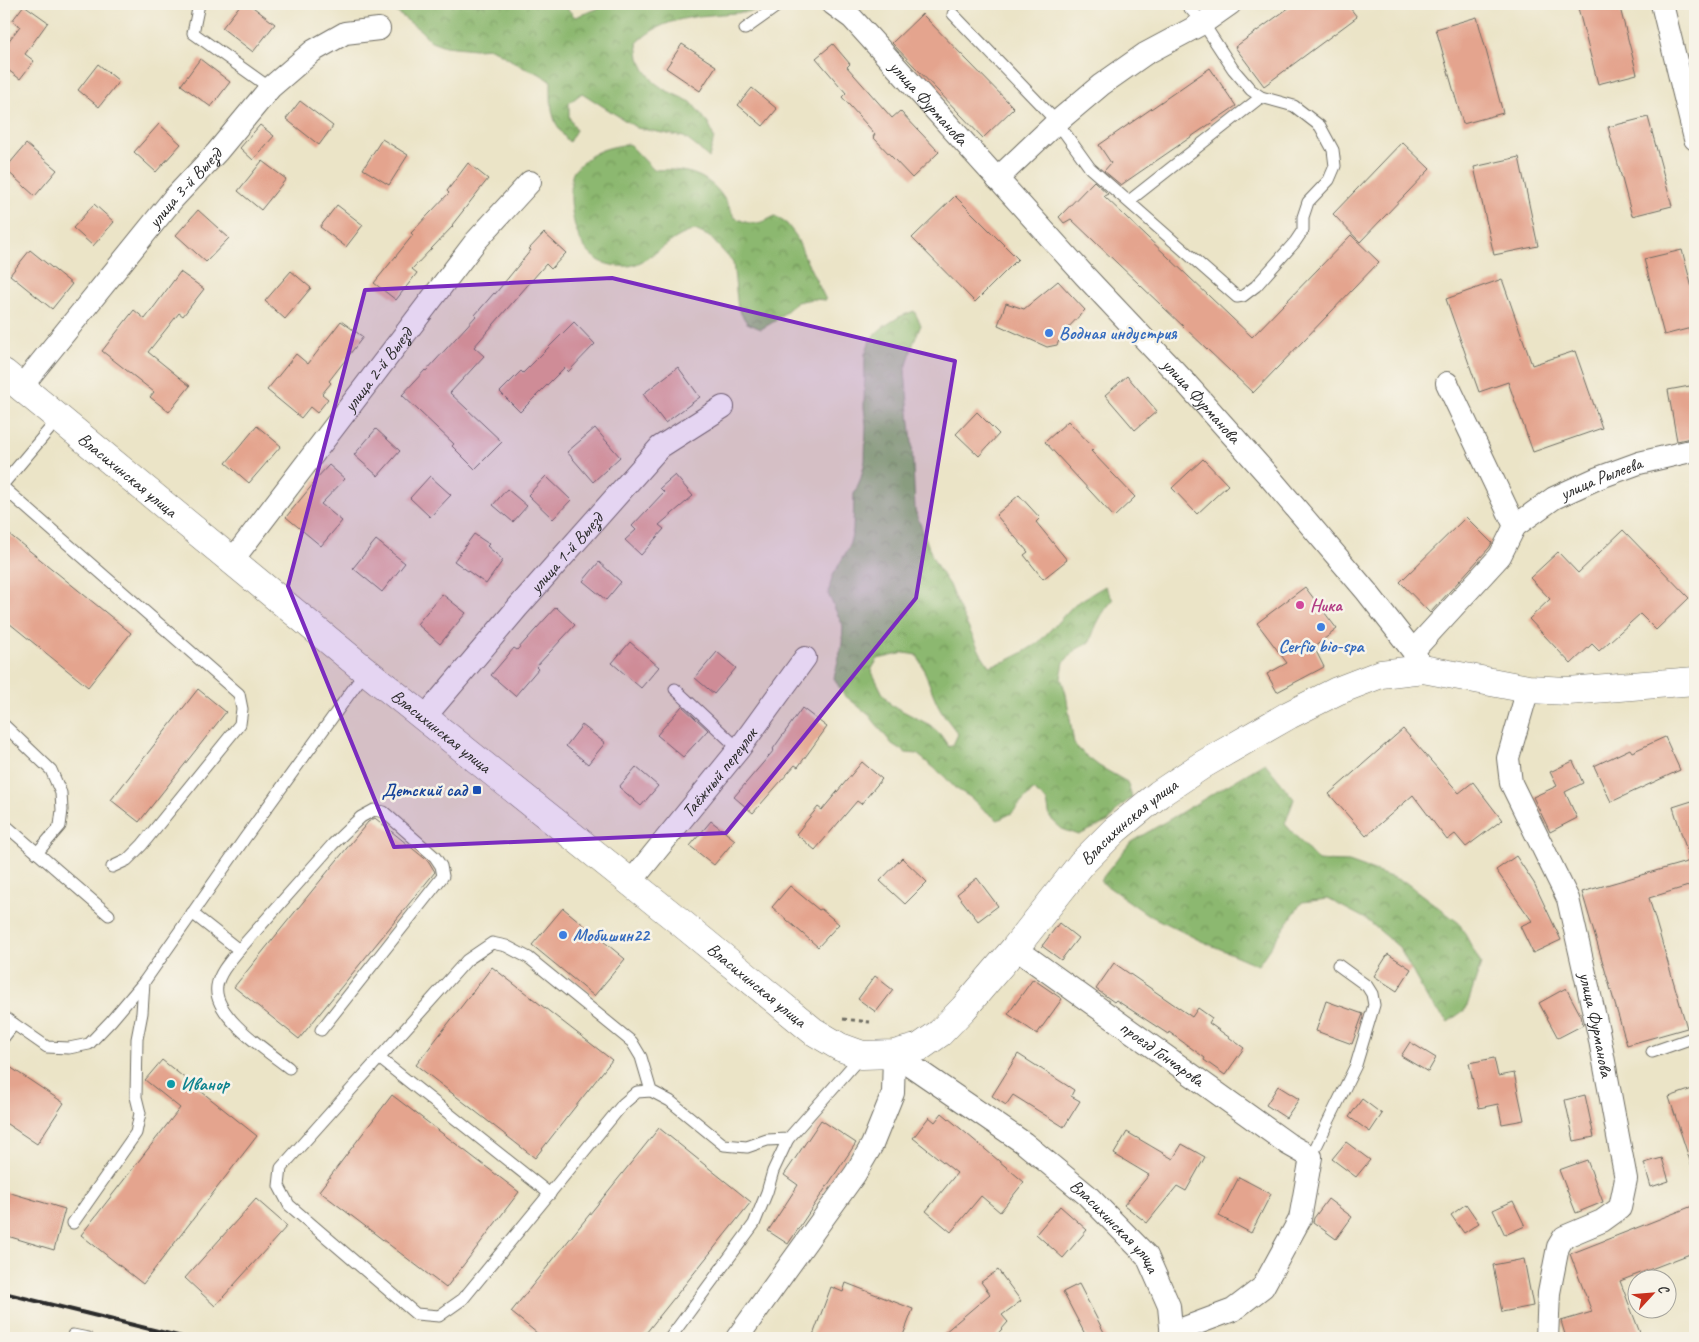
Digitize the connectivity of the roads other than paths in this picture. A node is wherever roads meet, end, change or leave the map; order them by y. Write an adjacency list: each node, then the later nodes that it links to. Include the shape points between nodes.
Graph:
1 (200, 4): 12 (lane, via 193,33)
2 (780, 4): 11 (lane)
3 (832, 4): 7 (street, улица Фурманова)
4 (1186, 4): 9 (lane)
5 (1230, 4): 9 (street)
6 (1662, 4): 15 (street)
7 (857, 11): 16 (street, улица Фурманова)
8 (953, 14): 14 (lane)
9 (1203, 23): 13 (lane, via 1233,69 1251,90); 14 (street, via 1145,54)
10 (379, 29): 12 (street, улица 3-й Выезд, via 337,37 313,51)
11 (745, 29)
12 (270, 88): 19 (street, улица 3-й Выезд, via 217,152)
13 (1262, 97): 18 (lane); 18 (lane, via 1294,106 1320,126 1334,150 1335,166 1328,180 1308,202 1296,242 1256,286 1238,297)
14 (1057, 122): 16 (street); 18 (lane, via 1090,168)
15 (1695, 139)
16 (997, 179): 29 (street, улица Фурманова, via 1266,472 1367,592)
17 (530, 182): 27 (street, улица 2-й Выезд, via 470,248)
18 (1129, 201)
19 (12, 380): 22 (street, Власихинская улица)
20 (1447, 383): 26 (street)
21 (723, 407): 34 (street, улица 1-й Выезд, via 660,447)
22 (58, 419): 24 (lane); 27 (street, Власихинская улица)
23 (1695, 450): 26 (street, улица Рылеева, via 1639,463 1598,478 1554,498)
24 (4, 484)
25 (4, 488): 39 (lane, via 239,694 240,724 142,845 127,860)
26 (1515, 526): 29 (street, via 1500,556)
27 (232, 562): 30 (street, Власихинская улица)
28 (805, 658): 36 (street, Таёжный переулок)
29 (1418, 660): 33 (street); 43 (street, Власихинская улица, via 1337,691 1289,714 1159,794 1115,830 1082,863)
30 (366, 671): 34 (street, Власихинская улица); 41 (lane)
31 (1695, 681): 33 (street, via 1568,691)
32 (675, 689): 36 (lane)
33 (1528, 689): 67 (street, улица Фурманова, via 1508,758 1510,782 1568,899 1599,1035 1626,1180 1620,1208 1602,1221 1564,1237 1558,1247 1549,1293)
34 (424, 718): 40 (street, Власихинская улица)
35 (4, 725): 38 (lane, via 51,770 61,792 60,826)
36 (739, 749): 40 (street, Таёжный переулок)
37 (4, 824): 38 (lane)
38 (38, 853): 42 (lane)
39 (112, 868)
40 (630, 883): 54 (street, Власихинская улица, via 813,1032)
41 (192, 913): 44 (lane); 46 (lane)
42 (109, 915)
43 (1015, 948): 53 (street, Власихинская улица, via 940,1033 920,1047); 59 (street, проезд Гончарова, via 1288,1144)
44 (239, 950): 49 (lane, via 333,844 374,810 384,812 435,857 443,876); 56 (lane, via 225,967 217,986 218,999 228,1017)
45 (1338, 965): 59 (lane, via 1367,986 1374,1005 1356,1065)
46 (144, 982): 48 (lane, via 89,1044 69,1048 47,1047); 61 (lane, via 137,1039 136,1097 140,1113 136,1133)
47 (4, 1017): 48 (lane)
48 (14, 1024): 50 (lane)
49 (321, 1030)
50 (4, 1037)
51 (1695, 1038): 52 (lane)
52 (1652, 1052)
53 (894, 1054): 54 (street, Власихинская улица); 63 (street, Власихинская улица, via 1024,1143 1101,1209 1147,1256 1169,1306); 66 (street, via 893,1093 872,1146)
54 (862, 1055): 58 (lane)
55 (380, 1058): 57 (lane, via 467,960 492,943 506,946 528,958 632,1042 641,1057); 60 (lane); 60 (lane, via 281,1168 279,1186 289,1206 416,1314 439,1316 463,1299)
56 (289, 1068)
57 (651, 1091): 58 (lane, via 670,1100 724,1145 747,1147 767,1140); 60 (lane, via 637,1092 623,1104)
58 (788, 1139): 65 (lane, via 754,1224)
59 (1311, 1157): 63 (street, via 1300,1219 1264,1287 1233,1310)
60 (550, 1194)
61 (73, 1223)
62 (74, 1335): 64 (lane)
63 (1171, 1336)
64 (88, 1338)
65 (670, 1338)
66 (737, 1338)
67 (1547, 1338)

